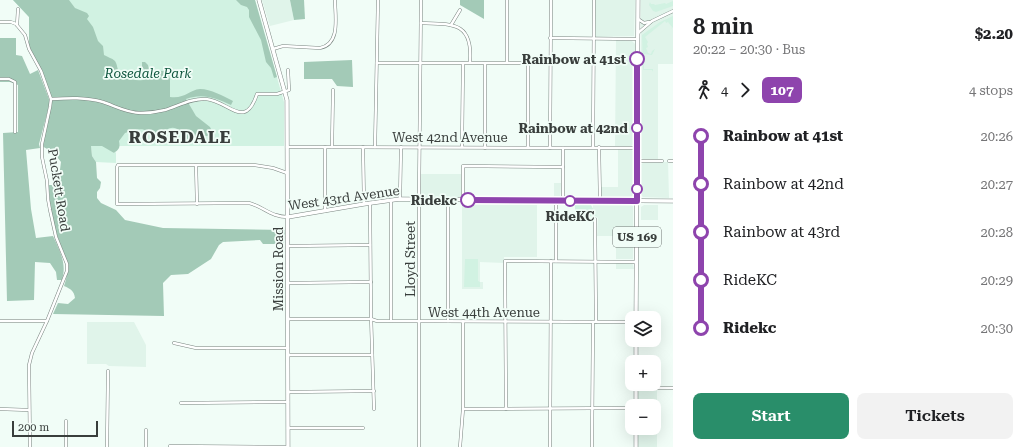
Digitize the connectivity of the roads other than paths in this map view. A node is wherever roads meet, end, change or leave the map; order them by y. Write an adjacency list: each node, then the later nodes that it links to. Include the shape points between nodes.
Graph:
1 (259, 0): 22 (main road, Mission Road)
2 (335, 0): 22 (street, via 332,42 320,48 283,46)
3 (378, 0): 25 (street)
4 (421, 0): 15 (street, Lloyd Street)
5 (507, 0): 28 (street)
6 (551, 0): 19 (street)
7 (594, 0): 20 (street)
8 (638, 0): 12 (main road, US 169)
9 (18, 9): 17 (street)
10 (460, 10): 16 (street)
11 (673, 11): 14 (street)
12 (638, 19): 14 (street, via 644,23); 18 (main road, US 169)
13 (0, 22): 17 (street, via 11,22)
14 (652, 22): 18 (street)
15 (421, 23): 16 (street); 26 (street, Lloyd Street)
16 (451, 25): 24 (street, via 459,28 467,36 471,47)
17 (17, 26): 35 (street, Puckett Road, via 25,35)
18 (637, 34): 21 (main road, US 169)
19 (550, 38): 20 (street); 30 (street)
20 (594, 38): 21 (street); 50 (street)
21 (637, 39): 51 (main road, US 169)
22 (273, 49): 34 (main road, Mission Road)
23 (463, 62): 24 (street); 26 (street); 46 (street)
24 (470, 62): 27 (street)
25 (377, 63): 26 (street); 40 (street)
26 (420, 63): 42 (street, Lloyd Street)
27 (485, 63): 28 (street); 47 (street)
28 (507, 63): 29 (street)
29 (528, 63): 30 (street); 43 (street)
30 (550, 63): 48 (street)
31 (288, 70): 34 (street, Mission Road, via 289,89)
32 (0, 79): 36 (street, via 15,82)
33 (333, 90): 38 (street)
34 (285, 91): 35 (street, via 277,94 257,94 250,109 240,112 206,99 149,113 130,112 84,98); 37 (main road, Mission Road)
35 (51, 99): 87 (street, Puckett Road, via 42,157 50,210 67,271)
36 (15, 132)
37 (287, 147): 45 (street, West 42nd Avenue); 58 (main road, Mission Road)
38 (332, 147): 39 (street, West 42nd Avenue); 45 (street, West 42nd Avenue)
39 (363, 147): 40 (street, West 42nd Avenue); 71 (street)
40 (376, 147): 41 (street, West 42nd Avenue)
41 (401, 147): 42 (street, West 42nd Avenue); 59 (street)
42 (419, 147): 46 (street, West 42nd Avenue); 60 (street, Lloyd Street)
43 (528, 147): 47 (street, West 42nd Avenue); 48 (street, West 42nd Avenue)
44 (599, 147): 50 (street, West 42nd Avenue); 51 (street, West 42nd Avenue); 66 (street)
45 (325, 148): 72 (street)
46 (462, 148): 47 (street, West 42nd Avenue)
47 (485, 148)
48 (550, 148): 49 (street, West 42nd Avenue)
49 (563, 148): 50 (street, West 42nd Avenue); 57 (street)
50 (593, 148)
51 (637, 148): 52 (main road, US 169)
52 (637, 161): 53 (street); 67 (main road, US 169)
53 (662, 161)
54 (669, 161): 55 (street)
55 (673, 161)
56 (196, 165): 58 (street, via 254,165); 70 (street); 70 (street, West 43rd Avenue, via 118,165 117,204)
57 (563, 167): 63 (street, via 463,166); 65 (street)
58 (287, 172): 73 (main road, Mission Road)
59 (400, 199): 60 (main road, West 43rd Avenue); 61 (main road, West 43rd Avenue)
60 (419, 199): 62 (main road, West 43rd Avenue); 91 (street, Lloyd Street)
61 (391, 200): 69 (main road, West 43rd Avenue); 88 (street)
62 (448, 200): 63 (main road, West 43rd Avenue); 89 (street)
63 (463, 200): 64 (main road, West 43rd Avenue)
64 (556, 201): 65 (main road, West 43rd Avenue); 78 (street)
65 (563, 201): 66 (main road, West 43rd Avenue)
66 (600, 201): 67 (main road, West 43rd Avenue)
67 (637, 201): 68 (main road, West 43rd Avenue); 80 (main road, US 169)
68 (673, 202)
69 (370, 203): 71 (main road, West 43rd Avenue); 75 (street)
70 (197, 204): 73 (street, West 43rd Avenue, via 249,203 275,216)
71 (364, 204): 72 (main road, West 43rd Avenue)
72 (325, 211): 73 (main road, West 43rd Avenue)
73 (288, 217): 76 (main road, Mission Road)
74 (595, 219): 79 (street)
75 (370, 245): 76 (street); 81 (street)
76 (288, 246): 82 (main road, Mission Road)
77 (550, 261): 78 (street); 92 (street, via 506,261); 93 (street)
78 (556, 261): 79 (street)
79 (595, 261): 80 (street); 94 (street)
80 (636, 262): 83 (main road, US 169)
81 (371, 282): 82 (street); 85 (street)
82 (288, 283): 84 (main road, Mission Road)
83 (636, 311)
84 (288, 319): 85 (street, West 44th Avenue); 97 (main road, Mission Road)
85 (371, 319): 88 (street, West 44th Avenue); 98 (street)
86 (0, 321): 87 (street)
87 (47, 321): 114 (street, Puckett Road, via 29,365)
88 (391, 321): 91 (street, West 44th Avenue)
89 (448, 321): 90 (street, West 44th Avenue); 91 (street, West 44th Avenue)
90 (463, 321): 92 (street, West 44th Avenue); 112 (street)
91 (420, 322): 126 (street, Lloyd Street)
92 (506, 322): 93 (street, West 44th Avenue); 113 (street)
93 (550, 322): 94 (street, West 44th Avenue); 107 (street)
94 (594, 322): 95 (street, West 44th Avenue); 108 (street)
95 (625, 322)
96 (174, 343): 97 (street, via 196,348)
97 (288, 348): 99 (main road, Mission Road)
98 (372, 355): 99 (street); 103 (street)
99 (288, 356): 104 (main road, Mission Road)
100 (108, 371): 123 (street)
101 (661, 387): 102 (street)
102 (673, 388)
103 (374, 391): 104 (street); 111 (street)
104 (288, 392): 106 (main road, Mission Road)
105 (181, 402): 106 (street)
106 (288, 402): 116 (main road, Mission Road)
107 (550, 408): 108 (street); 113 (street); 128 (street)
108 (592, 408): 109 (street); 129 (street)
109 (625, 408)
110 (0, 409): 114 (street)
111 (374, 409)
112 (463, 409): 113 (street); 127 (street)
113 (506, 409)
114 (29, 410): 121 (street, Puckett Road)
115 (66, 421): 122 (street)
116 (288, 428): 117 (street); 125 (main road, Mission Road)
117 (364, 428)
118 (146, 430): 124 (street)
119 (636, 435): 130 (main road)
120 (170, 446): 125 (street)
121 (30, 447)
122 (66, 447)
123 (107, 447)
124 (146, 447)
125 (288, 447)
126 (419, 447)
127 (460, 447)
128 (550, 447)
129 (592, 447)
130 (636, 447)

